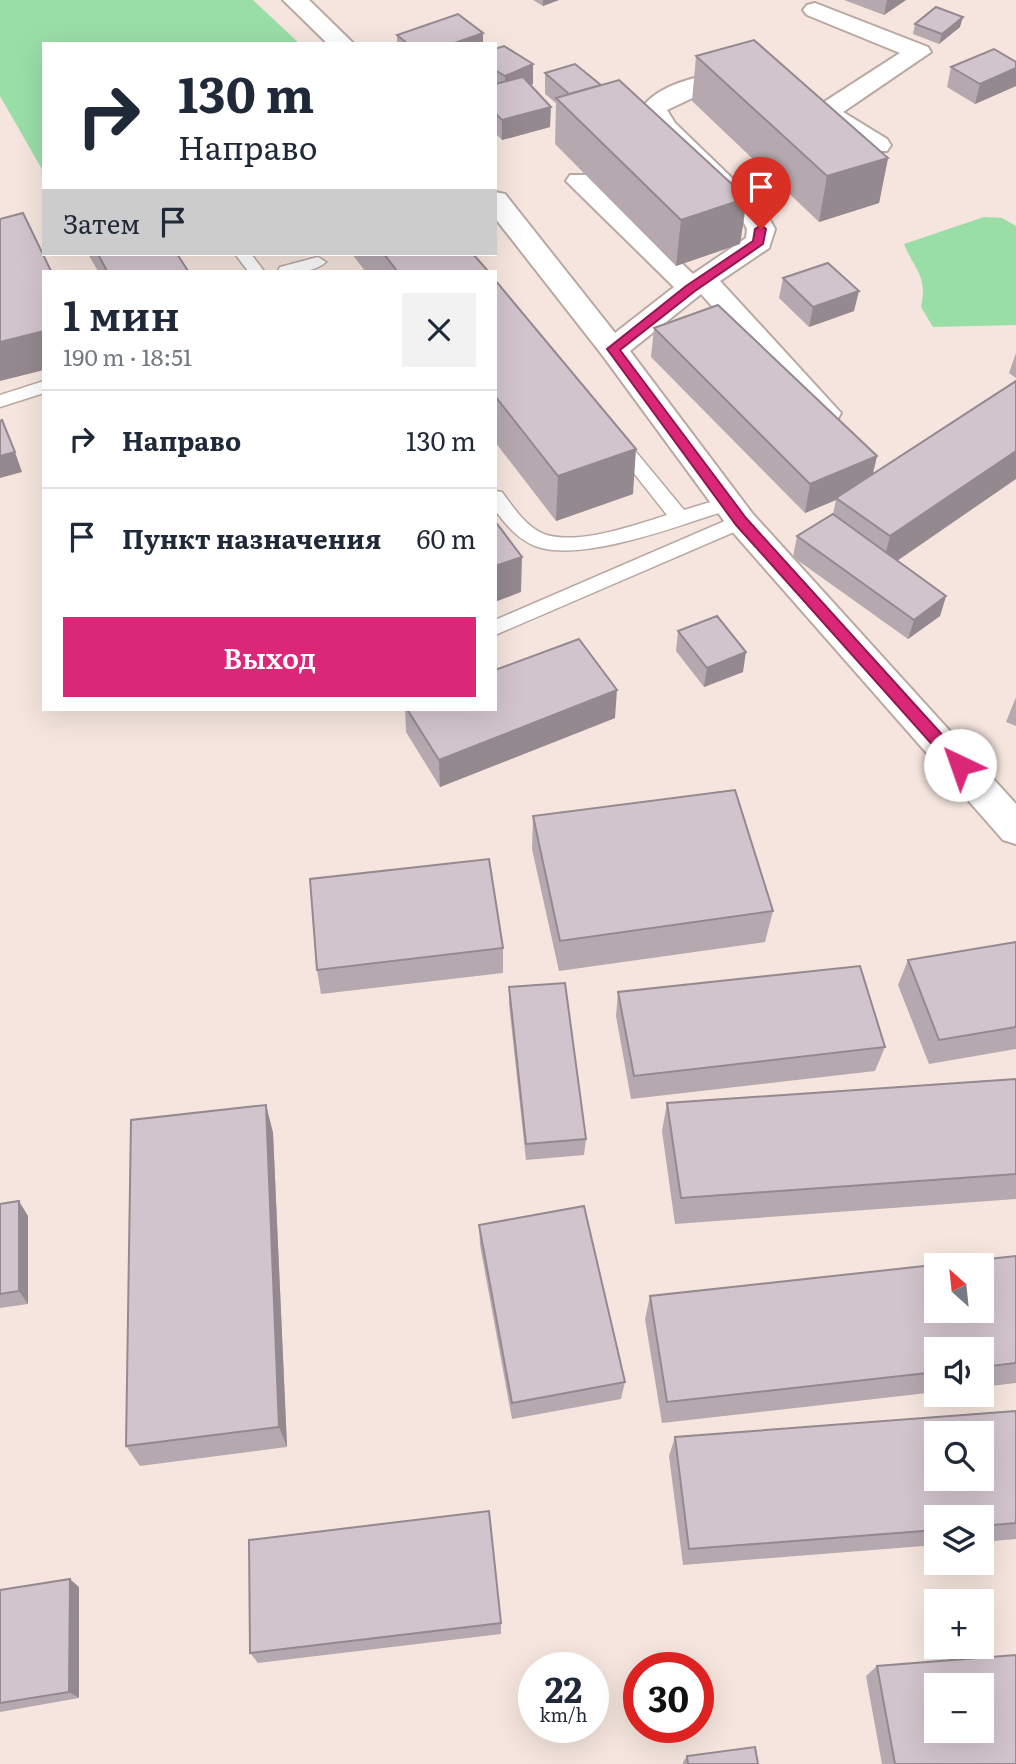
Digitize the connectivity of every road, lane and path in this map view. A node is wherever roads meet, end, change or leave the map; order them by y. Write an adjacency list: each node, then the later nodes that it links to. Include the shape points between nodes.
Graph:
1 (295, 0): 3 (street)
2 (815, 10): 6 (street, via 919,52)
3 (340, 42)
4 (769, 82): 14 (street, via 740,77 672,95 654,109 657,119 754,215 761,229 759,242)
5 (803, 99): 6 (street)
6 (826, 112): 7 (street)
7 (878, 145)
8 (579, 181): 14 (street)
9 (497, 203): 15 (street)
10 (245, 256): 12 (lane)
11 (319, 262): 13 (lane)
12 (255, 270)
13 (290, 270)
14 (697, 284): 15 (street); 19 (street)
15 (613, 349): 21 (street)
16 (42, 388): 17 (lane)
17 (0, 401)
18 (601, 421): 22 (lane)
19 (844, 432)
20 (497, 500): 22 (lane, via 519,528 541,541 558,544)
21 (734, 512): 22 (lane); 23 (lane); 24 (street)
22 (680, 518)
23 (497, 627)
24 (1016, 829)

